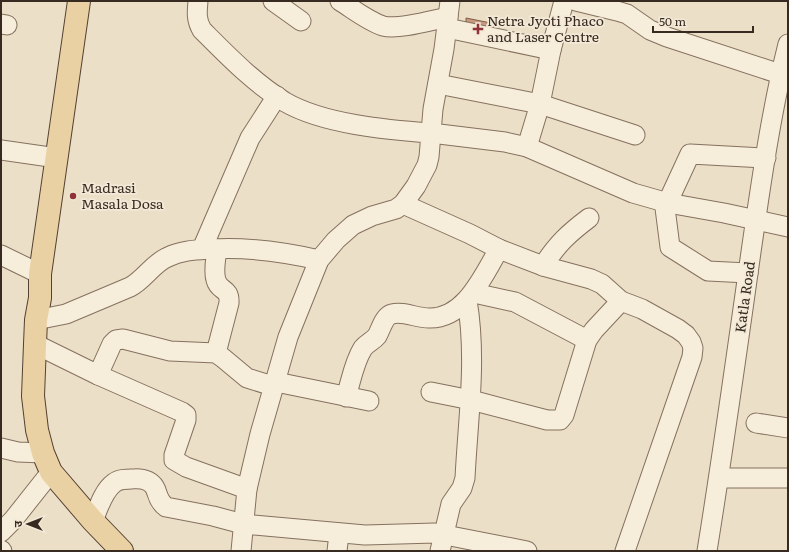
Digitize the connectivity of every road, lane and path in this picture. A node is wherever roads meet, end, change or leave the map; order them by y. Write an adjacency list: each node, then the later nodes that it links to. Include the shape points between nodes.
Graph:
1 (79, 1): 20 (main road)
2 (91, 1): 35 (main road, via 51,275)
3 (198, 1): 14 (street, via 198,23 202,30 241,68)
4 (340, 1): 8 (street, via 384,26 402,26)
5 (564, 1): 11 (street)
6 (576, 1): 12 (street, via 617,10 650,30)
7 (280, 3): 9 (street)
8 (449, 15): 11 (street); 13 (street)
9 (302, 21)
10 (788, 44): 12 (street, Katla Road)
11 (551, 50): 15 (street)
12 (780, 74): 21 (street, Katla Road)
13 (438, 84): 15 (street); 16 (street)
14 (277, 96): 16 (street, via 299,108 336,120 387,130); 27 (street, via 250,138)
15 (540, 104): 17 (street); 18 (street)
16 (431, 133): 18 (street); 23 (street, via 426,165 416,186)
17 (635, 135)
18 (527, 146): 22 (street, via 633,193)
19 (1, 150): 20 (street)
20 (57, 158): 33 (main road)
21 (766, 158): 22 (street, via 690,154); 25 (street, Katla Road)
22 (668, 203): 25 (street); 32 (street, via 666,208 670,247 708,270)
23 (403, 204): 28 (street); 30 (street, via 353,225)
24 (589, 218): 31 (street, via 561,241)
25 (756, 221): 26 (street); 32 (street, Katla Road)
26 (788, 227)
27 (210, 249): 30 (street, via 268,250); 37 (street, via 189,250 168,257 161,260 139,283 66,314); 40 (street, via 216,282 230,296)
28 (499, 249): 31 (street); 34 (street)
29 (1, 255): 33 (street)
30 (319, 260): 42 (street, via 288,337)
31 (543, 266): 36 (street, via 591,279 602,284)
32 (748, 273): 51 (street, Katla Road)
33 (40, 274): 35 (main road)
34 (470, 296): 38 (street, via 515,302); 44 (street, via 448,315 430,318 392,314 387,317 377,335 364,346 359,355); 45 (street)
35 (40, 298): 37 (main road)
36 (621, 301): 38 (street); 62 (street, via 642,309 678,329 686,335 693,348)
37 (36, 320): 39 (main road)
38 (587, 340): 45 (street, via 564,415 560,420 535,418)
39 (35, 344): 41 (street); 50 (main road, via 33,396 37,430)
40 (216, 353): 41 (street, via 170,351 123,339 116,340); 42 (street, via 247,378)
41 (98, 376): 53 (street, via 186,415 174,460 186,467)
42 (275, 384): 44 (street); 53 (street)
43 (431, 392): 45 (street)
44 (346, 397): 46 (street)
45 (471, 400): 58 (street, via 465,478 462,488 451,504)
46 (369, 401)
47 (756, 423): 48 (street)
48 (788, 428)
49 (1, 448): 50 (street)
50 (47, 462): 54 (main road); 56 (street, via 13,520)
51 (719, 478): 52 (street); 63 (street, Katla Road)
52 (788, 478)
53 (247, 489): 55 (street)
54 (93, 521): 55 (street, via 107,491 114,483 122,479 138,478 154,485 160,503 166,507); 59 (main road)
55 (243, 524): 57 (street); 60 (street)
56 (1, 532)
57 (338, 542): 58 (street, via 365,535 435,533)
58 (442, 543): 61 (street)
59 (122, 551)
60 (241, 551)
61 (527, 551)
62 (625, 551)
63 (706, 551)

